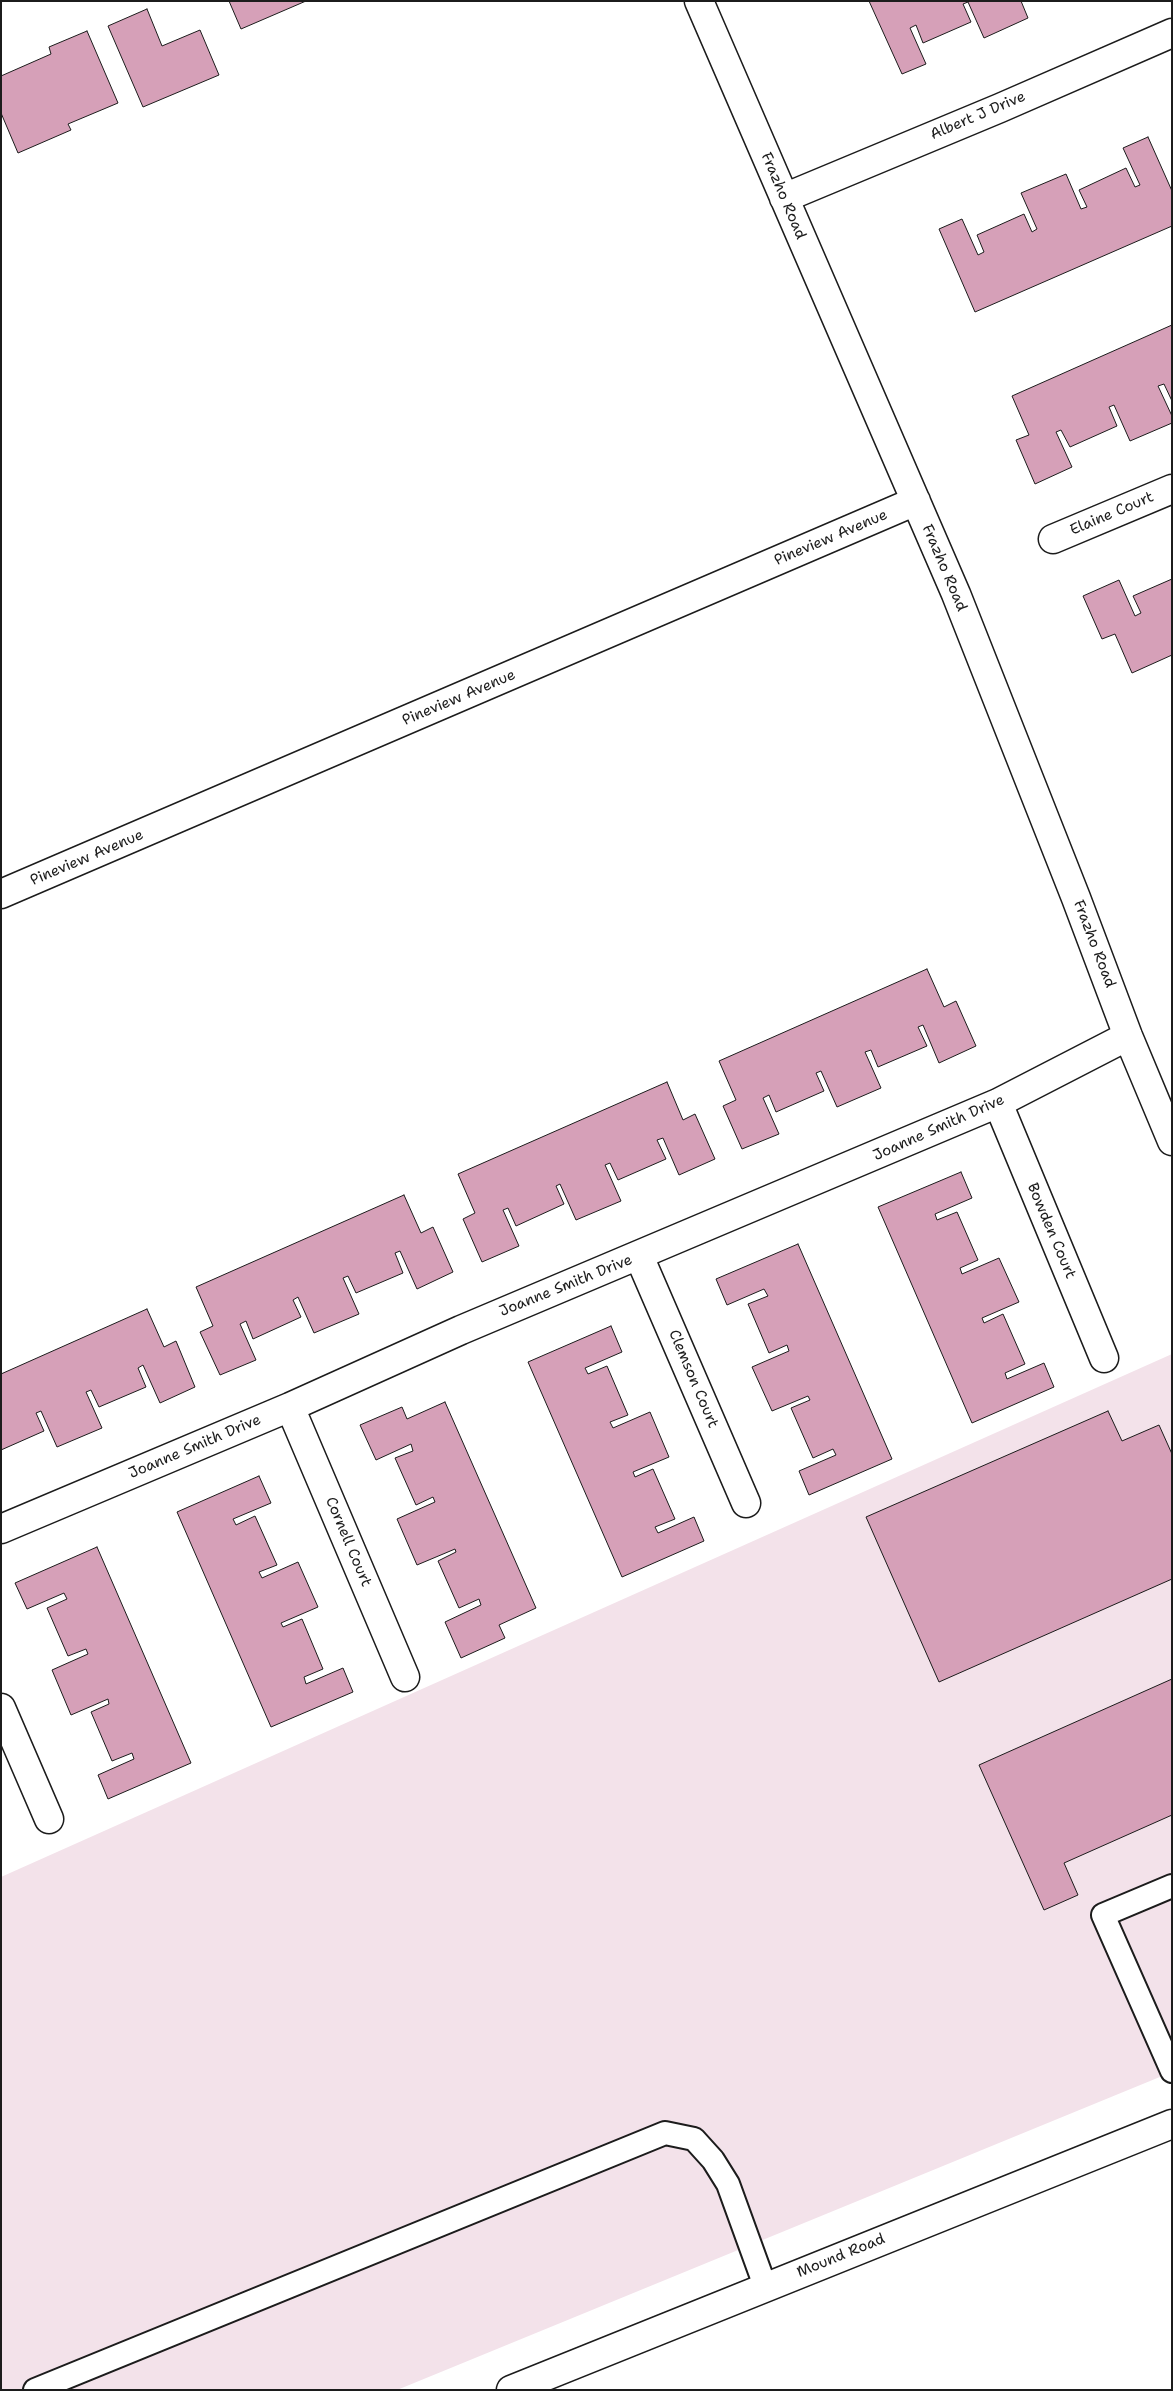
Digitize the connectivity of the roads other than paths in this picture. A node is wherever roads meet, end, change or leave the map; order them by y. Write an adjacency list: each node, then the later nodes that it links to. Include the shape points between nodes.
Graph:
1 (700, 1): 3 (street, Frazho Road)
2 (1172, 33): 3 (street, Albert J Drive)
3 (784, 198): 5 (street, Frazho Road)
4 (1172, 489): 6 (street, Elaine Court)
5 (916, 501): 7 (street, Pineview Avenue); 8 (street, Frazho Road, via 960,604)
6 (1053, 539)
7 (1, 894)
8 (1128, 1036): 9 (street, Joanne Smith Drive); 10 (street, Frazho Road)
9 (998, 1103): 11 (street, Joanne Smith Drive); 12 (street, Bowden Court)
10 (1172, 1142)
11 (639, 1256): 13 (street, Joanne Smith Drive, via 460,1330); 14 (street, Clemson Court)
12 (1104, 1358)
13 (290, 1407): 15 (street, Joanne Smith Drive); 16 (street, Cornell Court)
14 (746, 1503)
15 (1, 1529)
16 (405, 1677)
17 (1, 1708): 18 (street)
18 (49, 1819)
19 (1172, 1886): 20 (lane, via 1103,1916)
20 (1172, 2071)
21 (1172, 2124): 22 (street, Mound Road)
22 (765, 2286): 23 (lane, via 728,2184 713,2160 694,2139 665,2133); 24 (street, Mound Road)
23 (35, 2390)
24 (511, 2390)

